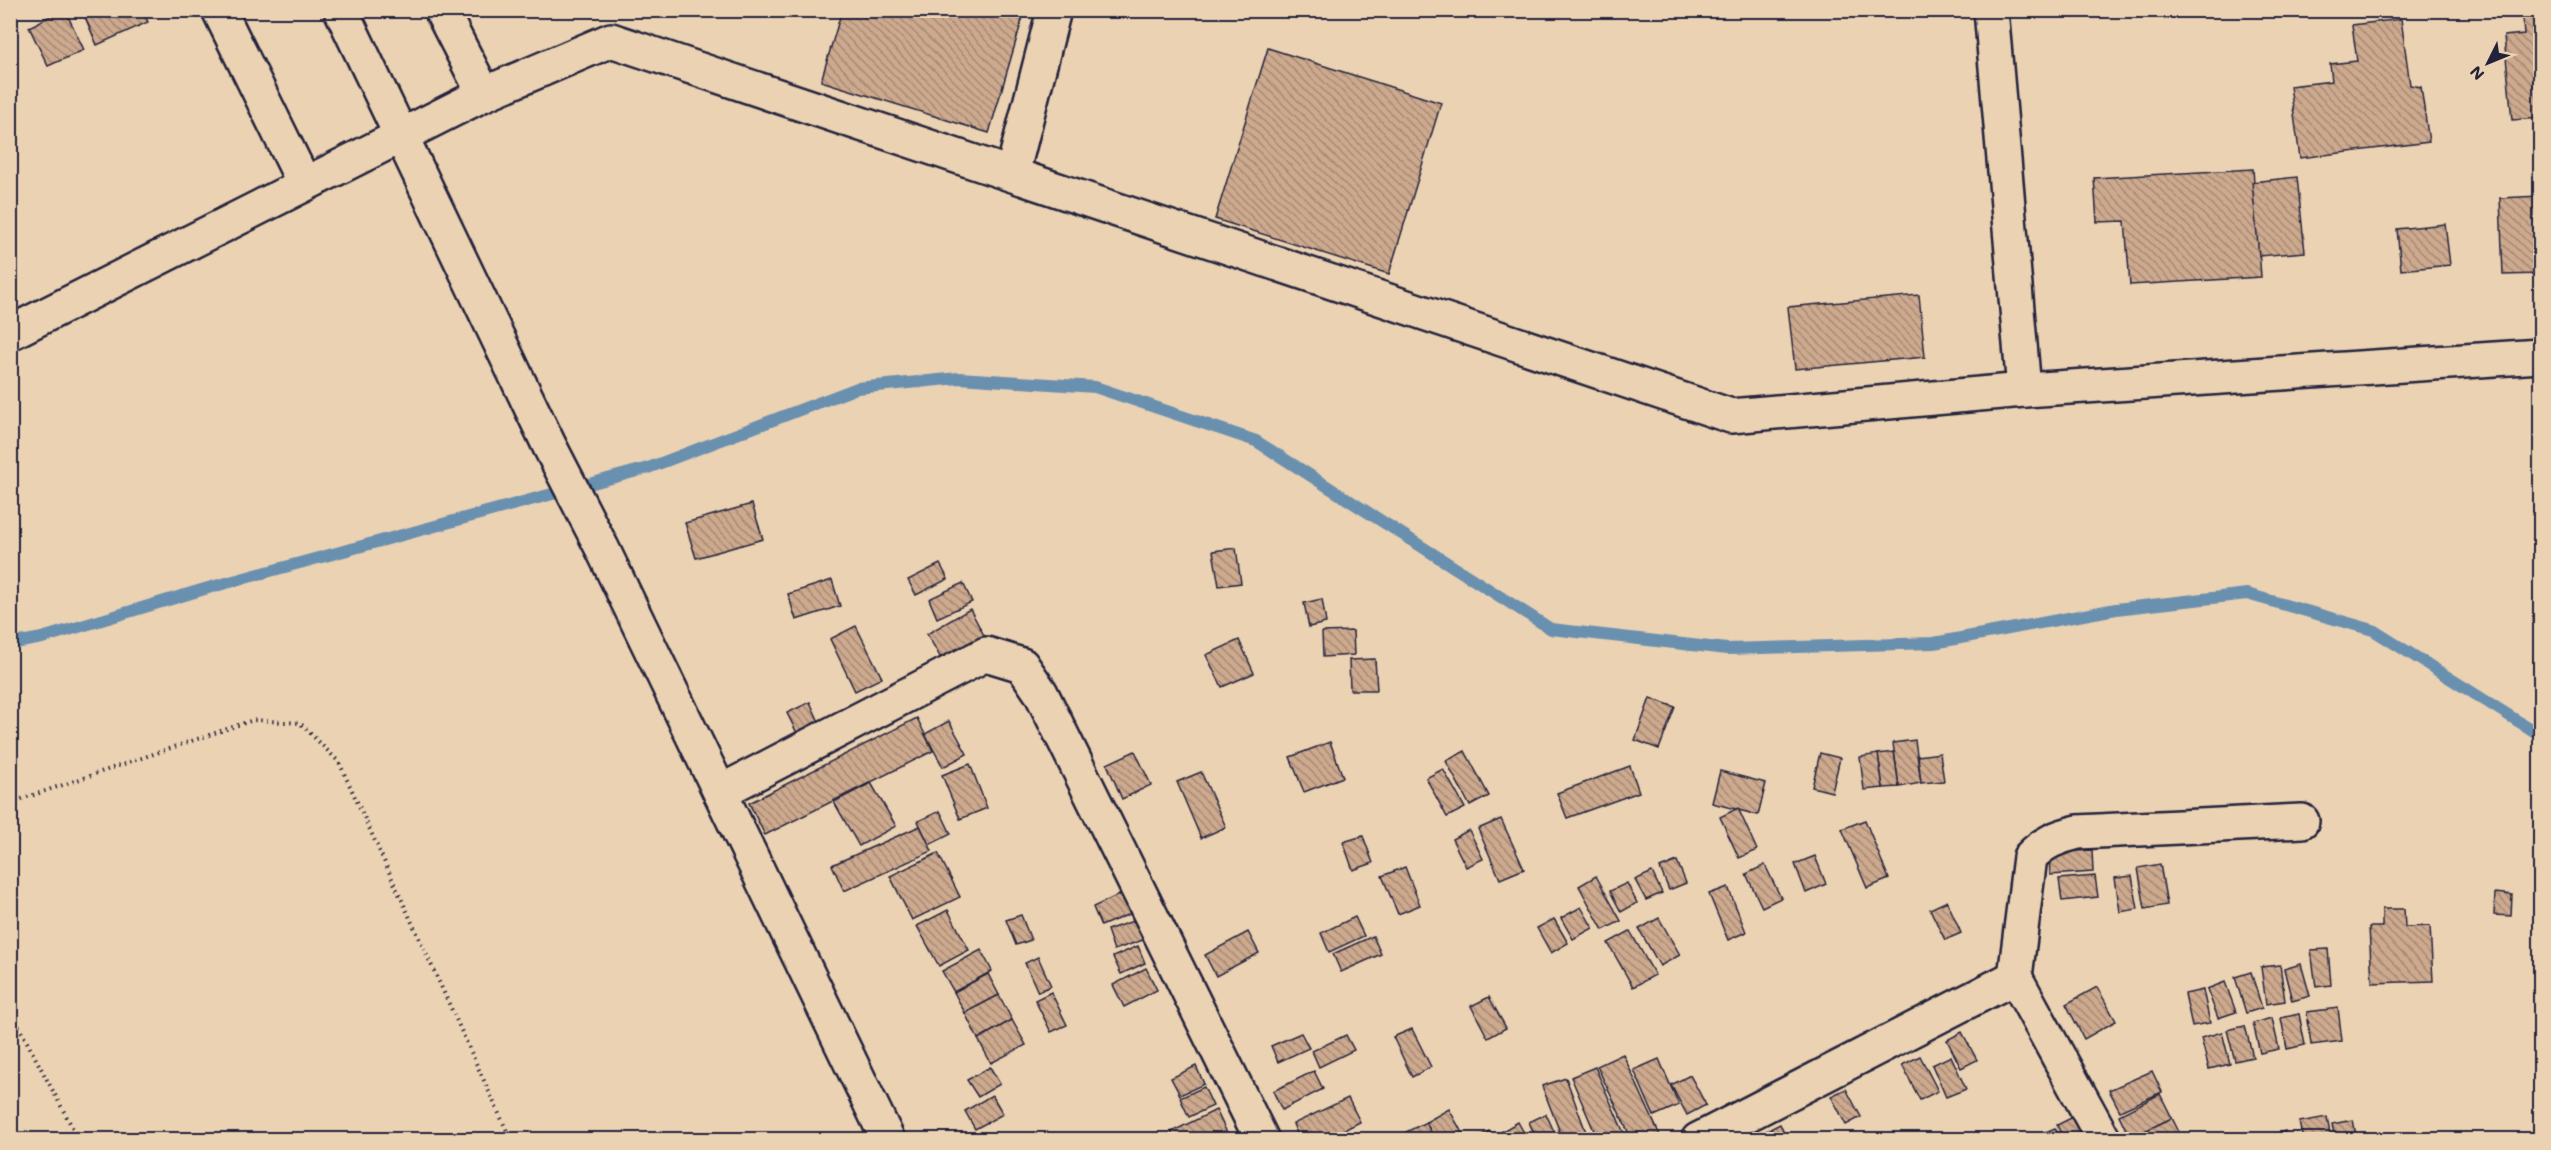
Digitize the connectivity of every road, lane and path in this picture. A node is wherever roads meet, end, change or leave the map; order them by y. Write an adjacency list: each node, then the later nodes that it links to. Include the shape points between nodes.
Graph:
1 (219, 10): 9 (street)
2 (341, 10): 7 (street)
3 (441, 10): 6 (street)
4 (1054, 10): 8 (street)
5 (1991, 10): 12 (street)
6 (484, 94): 7 (street); 8 (street, via 611,40)
7 (402, 137): 9 (street); 13 (street)
8 (1012, 174): 12 (street, via 1731,416)
9 (304, 183): 10 (street)
10 (10, 333)
11 (2541, 356): 12 (street)
12 (2024, 390)
13 (720, 792): 20 (street); 21 (street, via 986,654 1022,665 1041,693)
14 (10, 803): 19 (path, via 253,720 300,723 339,762)
15 (2302, 821): 16 (street, via 2078,831 2055,838 2030,857)
16 (2015, 977): 22 (street); 23 (street)
17 (10, 1010): 18 (path)
18 (79, 1140)
19 (511, 1140)
20 (888, 1140)
21 (1262, 1140)
22 (1698, 1140)
23 (2104, 1140)

